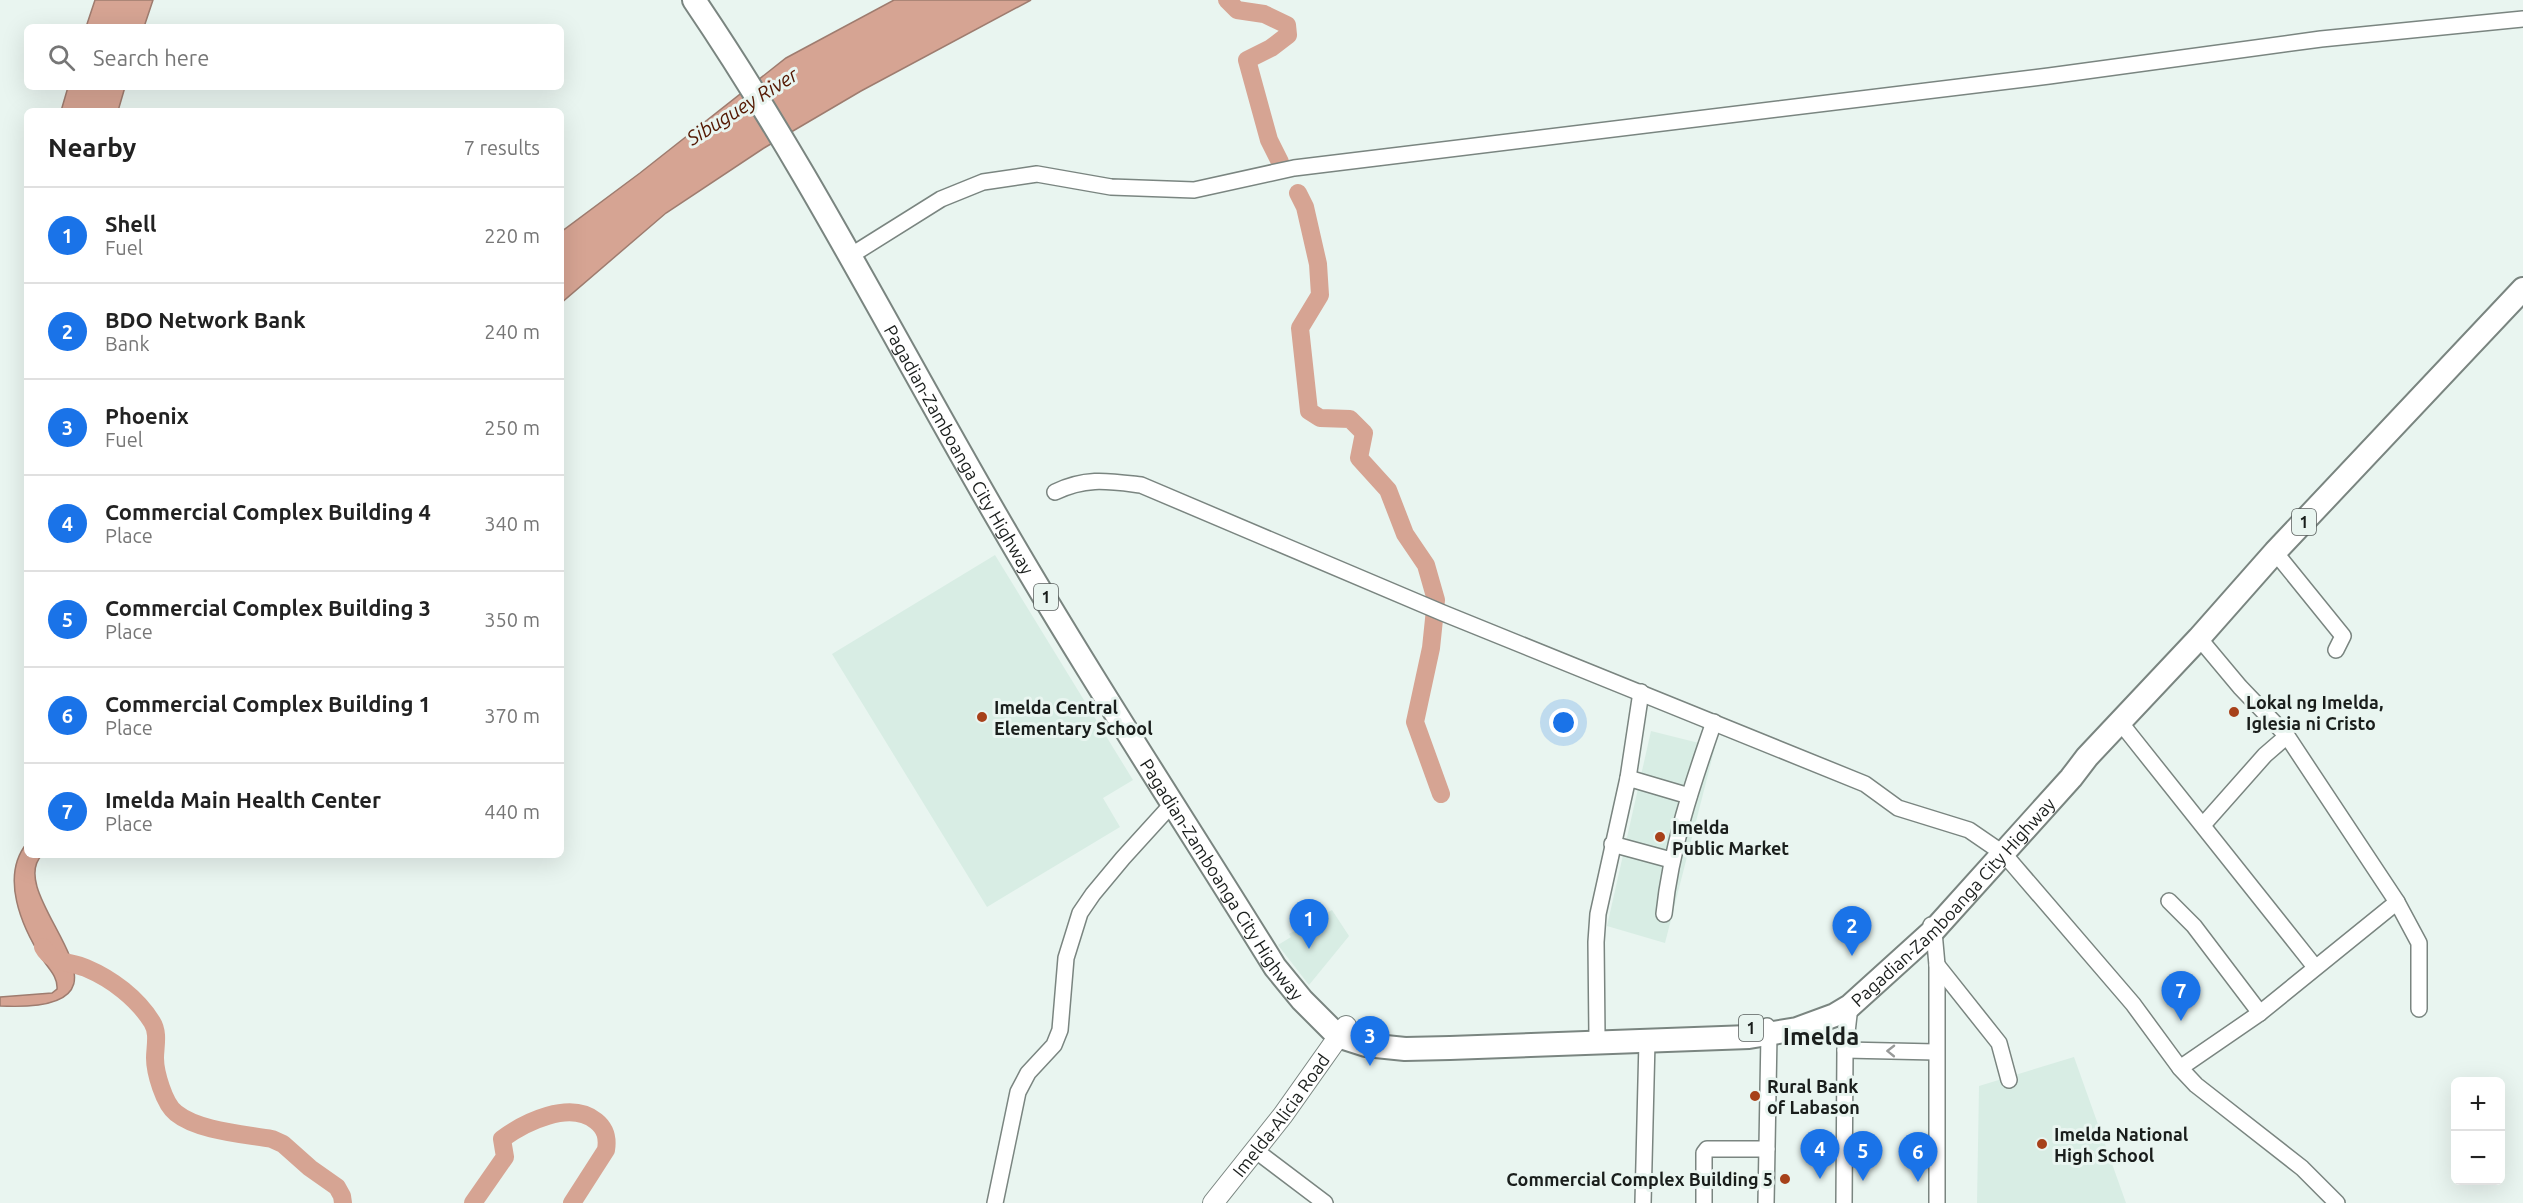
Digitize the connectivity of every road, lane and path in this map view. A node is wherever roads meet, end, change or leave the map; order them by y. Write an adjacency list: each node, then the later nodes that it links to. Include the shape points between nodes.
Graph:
1 (694, 0): 3 (highway, Pagadian-Zamboanga City Highway / 1, via 737,63)
2 (2523, 20): 3 (street, via 2320,39 1294,168 1194,190 1111,187 1037,174 983,182 941,199)
3 (850, 256): 15 (highway, Pagadian-Zamboanga City Highway / 1, via 1002,527)
4 (2523, 289): 6 (highway, Pagadian-Zamboanga City Highway / 1)
5 (1055, 492): 9 (street, via 1073,483 1103,480 1141,485)
6 (2275, 552): 7 (highway, Pagadian-Zamboanga City Highway / 1); 8 (street, via 2343,636)
7 (2199, 638): 11 (highway, Pagadian-Zamboanga City Highway / 1); 12 (street)
8 (2336, 650)
9 (1641, 692): 10 (street); 13 (street)
10 (1714, 722): 14 (street); 18 (street, via 1865,784 1898,808 1969,830)
11 (2120, 722): 16 (street); 18 (highway, Pagadian-Zamboanga City Highway / 1)
12 (2287, 736): 16 (street); 21 (street)
13 (1628, 778): 14 (street); 17 (street)
14 (1689, 796): 19 (street)
15 (1173, 803): 30 (highway, Pagadian-Zamboanga City Highway / 1, via 1275,967 1315,1012); 39 (street, via 1080,913 1066,958 1060,1030 1054,1045 1028,1072 1018,1092)
16 (2203, 825): 25 (street)
17 (1612, 844): 19 (street); 31 (street, via 1597,924)
18 (2000, 851): 23 (highway, Pagadian-Zamboanga City Highway / 1); 35 (street, via 2133,1004)
19 (1671, 860): 22 (street)
20 (2169, 901): 28 (street, via 2194,926)
21 (2397, 902): 25 (street); 27 (street, via 2419,943)
22 (1664, 914)
23 (1931, 926): 24 (street); 26 (highway, Pagadian-Zamboanga City Highway / 1); 29 (highway, Pagadian-Zamboanga City Highway / 1, via 1859,987 1832,1004)
24 (1937, 966): 34 (street); 36 (street, via 1999,1043)
25 (2315, 967): 28 (street)
26 (1850, 1006): 29 (highway, Pagadian-Zamboanga City Highway / 1, via 1797,1029); 33 (street)
27 (2419, 1009)
28 (2260, 1013): 35 (street)
29 (1768, 1030): 31 (highway, Pagadian-Zamboanga City Highway / 1); 32 (highway, Pagadian-Zamboanga City Highway / 1, via 1731,1039); 37 (street)
30 (1342, 1031): 31 (highway, Pagadian-Zamboanga City Highway / 1, via 1401,1041 1442,1042); 32 (highway, Pagadian-Zamboanga City Highway / 1, via 1366,1045 1405,1049); 38 (main road, Imelda-Alicia Road)
31 (1597, 1036)
32 (1647, 1041): 42 (street)
33 (1845, 1050): 34 (street, one-way to 33); 45 (street)
34 (1936, 1052): 46 (street)
35 (2181, 1068): 47 (street, via 2223,1108 2302,1168)
36 (2009, 1080)
37 (1767, 1149): 43 (street, via 1707,1149); 44 (street)
38 (1255, 1150): 40 (main road, Imelda-Alicia Road); 41 (street)
39 (995, 1203)
40 (1213, 1203)
41 (1325, 1203)
42 (1643, 1203)
43 (1704, 1203)
44 (1767, 1203)
45 (1844, 1203)
46 (1937, 1203)
47 (2337, 1203)

